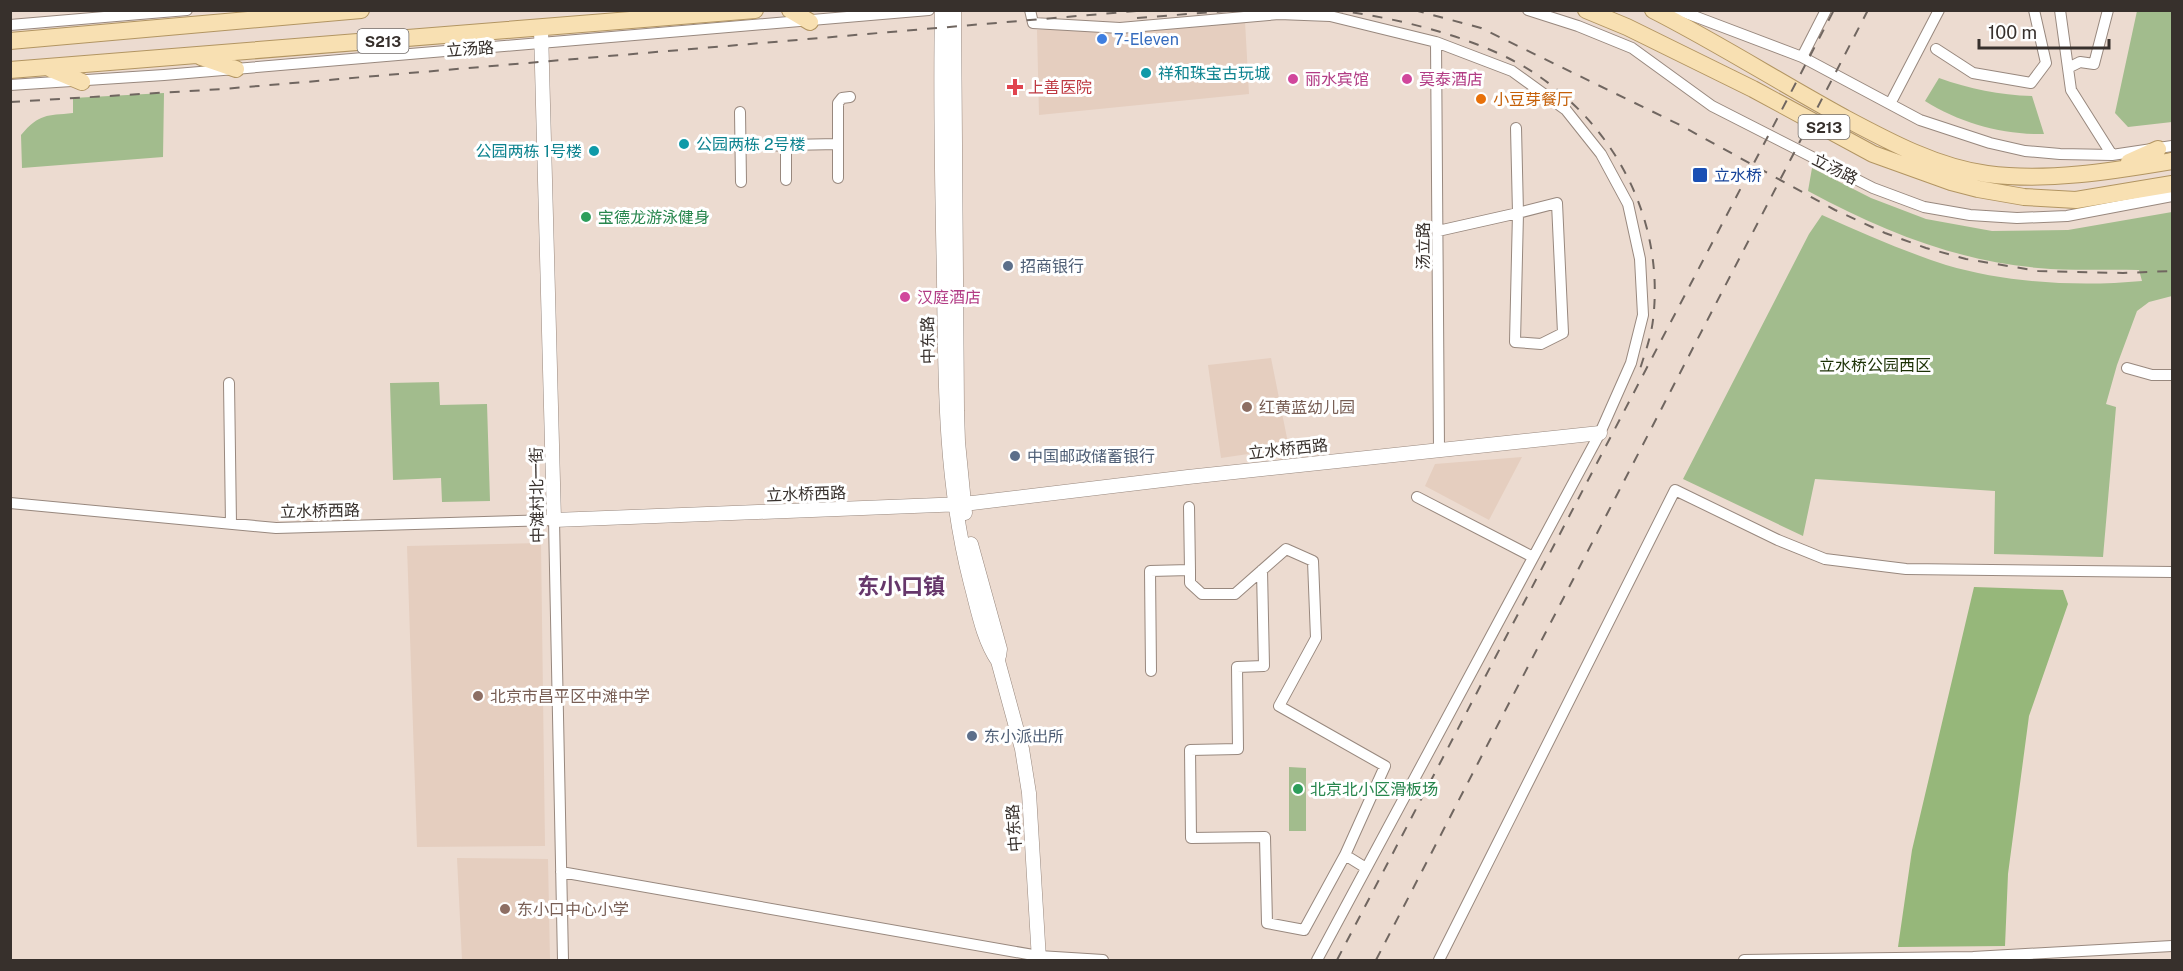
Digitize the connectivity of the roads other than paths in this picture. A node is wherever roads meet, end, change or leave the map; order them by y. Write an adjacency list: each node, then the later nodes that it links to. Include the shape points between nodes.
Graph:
1 (188, 10): 19 (street, S213)
2 (361, 10): 19 (main road, S213)
3 (755, 10): 20 (main road, 立汤路 / S213)
4 (790, 10): 18 (main road)
5 (930, 10): 18 (street, 立汤路 / S213)
6 (942, 10): 60 (street, 中东路, via 945,401)
7 (954, 10): 60 (street, 中东路)
8 (1030, 10): 21 (street, via 1033,24 1120,28 1279,14 1330,16)
9 (1528, 10): 50 (street, 立汤路 / S213, via 1632,48 1712,106 1873,188 1924,207 2017,218 2067,216)
10 (1586, 10): 49 (main road, 立汤路 / S213, via 1753,89 1873,154 1978,189)
11 (1653, 10): 43 (main road, S213, via 1885,140 1929,158 1986,174 2054,175)
12 (1674, 10): 26 (street, S213)
13 (1826, 10): 26 (street)
14 (1939, 10): 35 (street)
15 (2034, 10): 24 (street, via 2046,63 2031,83 1973,73)
16 (2060, 10): 29 (street)
17 (2108, 10): 29 (street, via 2094,64 2080,62)
18 (810, 22): 20 (street, 立汤路 / S213)
19 (12, 36)
20 (542, 36): 22 (main road, 立汤路 / S213); 62 (street, 中滩村北一街)
21 (1436, 42): 52 (street, 汤立路); 56 (street, via 1512,71 1566,110 1601,154 1629,204 1640,259 1643,315 1631,363)
22 (403, 47): 23 (main road, 立汤路 / S213); 27 (street, 立汤路 / S213)
23 (284, 49): 25 (main road, 立汤路 / S213); 27 (main road)
24 (1936, 49)
25 (194, 55): 28 (main road, 立汤路 / S213); 30 (main road)
26 (1802, 57): 35 (street, S213)
27 (303, 62): 30 (street, 立汤路 / S213)
28 (48, 67): 31 (main road, 立汤路 / S213); 32 (main road)
29 (2068, 68): 43 (street, via 2071,90)
30 (236, 69): 32 (street, 立汤路 / S213)
31 (10, 70)
32 (82, 82): 33 (street, 立汤路 / S213)
33 (10, 85)
34 (850, 97): 38 (street, via 838,103)
35 (1890, 104): 43 (street, S213, via 1920,120 1990,143)
36 (740, 112): 40 (street)
37 (1516, 128): 51 (street)
38 (838, 144): 39 (street); 44 (street)
39 (786, 145): 40 (street); 45 (street)
40 (740, 146): 46 (street)
41 (2165, 148): 43 (main road)
42 (2172, 161): 43 (main road, S213)
43 (2111, 163)
44 (838, 178)
45 (786, 180)
46 (741, 182)
47 (2172, 184): 49 (main road, 立汤路 / S213)
48 (2172, 196): 50 (street, 立汤路 / S213)
49 (2076, 200): 50 (main road)
50 (2138, 202)
51 (1518, 213): 51 (street, via 1557,203 1563,333 1541,344 1515,342); 52 (street)
52 (1438, 231): 57 (street, 汤立路)
53 (2127, 368): 54 (street, via 2152,375)
54 (2172, 375)
55 (229, 383): 63 (street)
56 (1599, 433): 57 (street, 立水桥西路); 64 (street)
57 (1439, 450): 60 (street, 立水桥西路)
58 (1418, 497): 64 (street)
59 (10, 502): 63 (street, 立水桥西路)
60 (959, 504): 62 (street, 立水桥西路); 73 (street, 中东路, via 1000,649 998,661 1022,749 1029,794)
61 (1189, 507): 65 (street)
62 (554, 520): 63 (street, 立水桥西路, via 276,528); 71 (street, 中滩村北一街)
63 (231, 524)
64 (1533, 557): 70 (street)
65 (1190, 570): 66 (street, via 1190,583 1202,594 1235,594); 68 (street, via 1150,571)
66 (1262, 570): 69 (street, via 1286,549 1313,561 1316,638 1279,706 1385,766); 69 (street, via 1264,666 1236,667 1238,749 1190,750 1191,838 1265,837 1267,923 1304,930)
67 (2172, 572): 77 (street, via 1906,569 1825,559 1737,522 1675,490)
68 (1151, 671)
69 (1345, 855): 70 (street)
70 (1366, 868): 76 (street)
71 (561, 872): 73 (street); 74 (street, 中滩村北一街)
72 (2172, 946): 78 (street, via 1973,957)
73 (1039, 958): 75 (street)
74 (563, 960)
75 (1103, 960)
76 (1317, 960)
77 (1439, 960)
78 (1744, 960)

